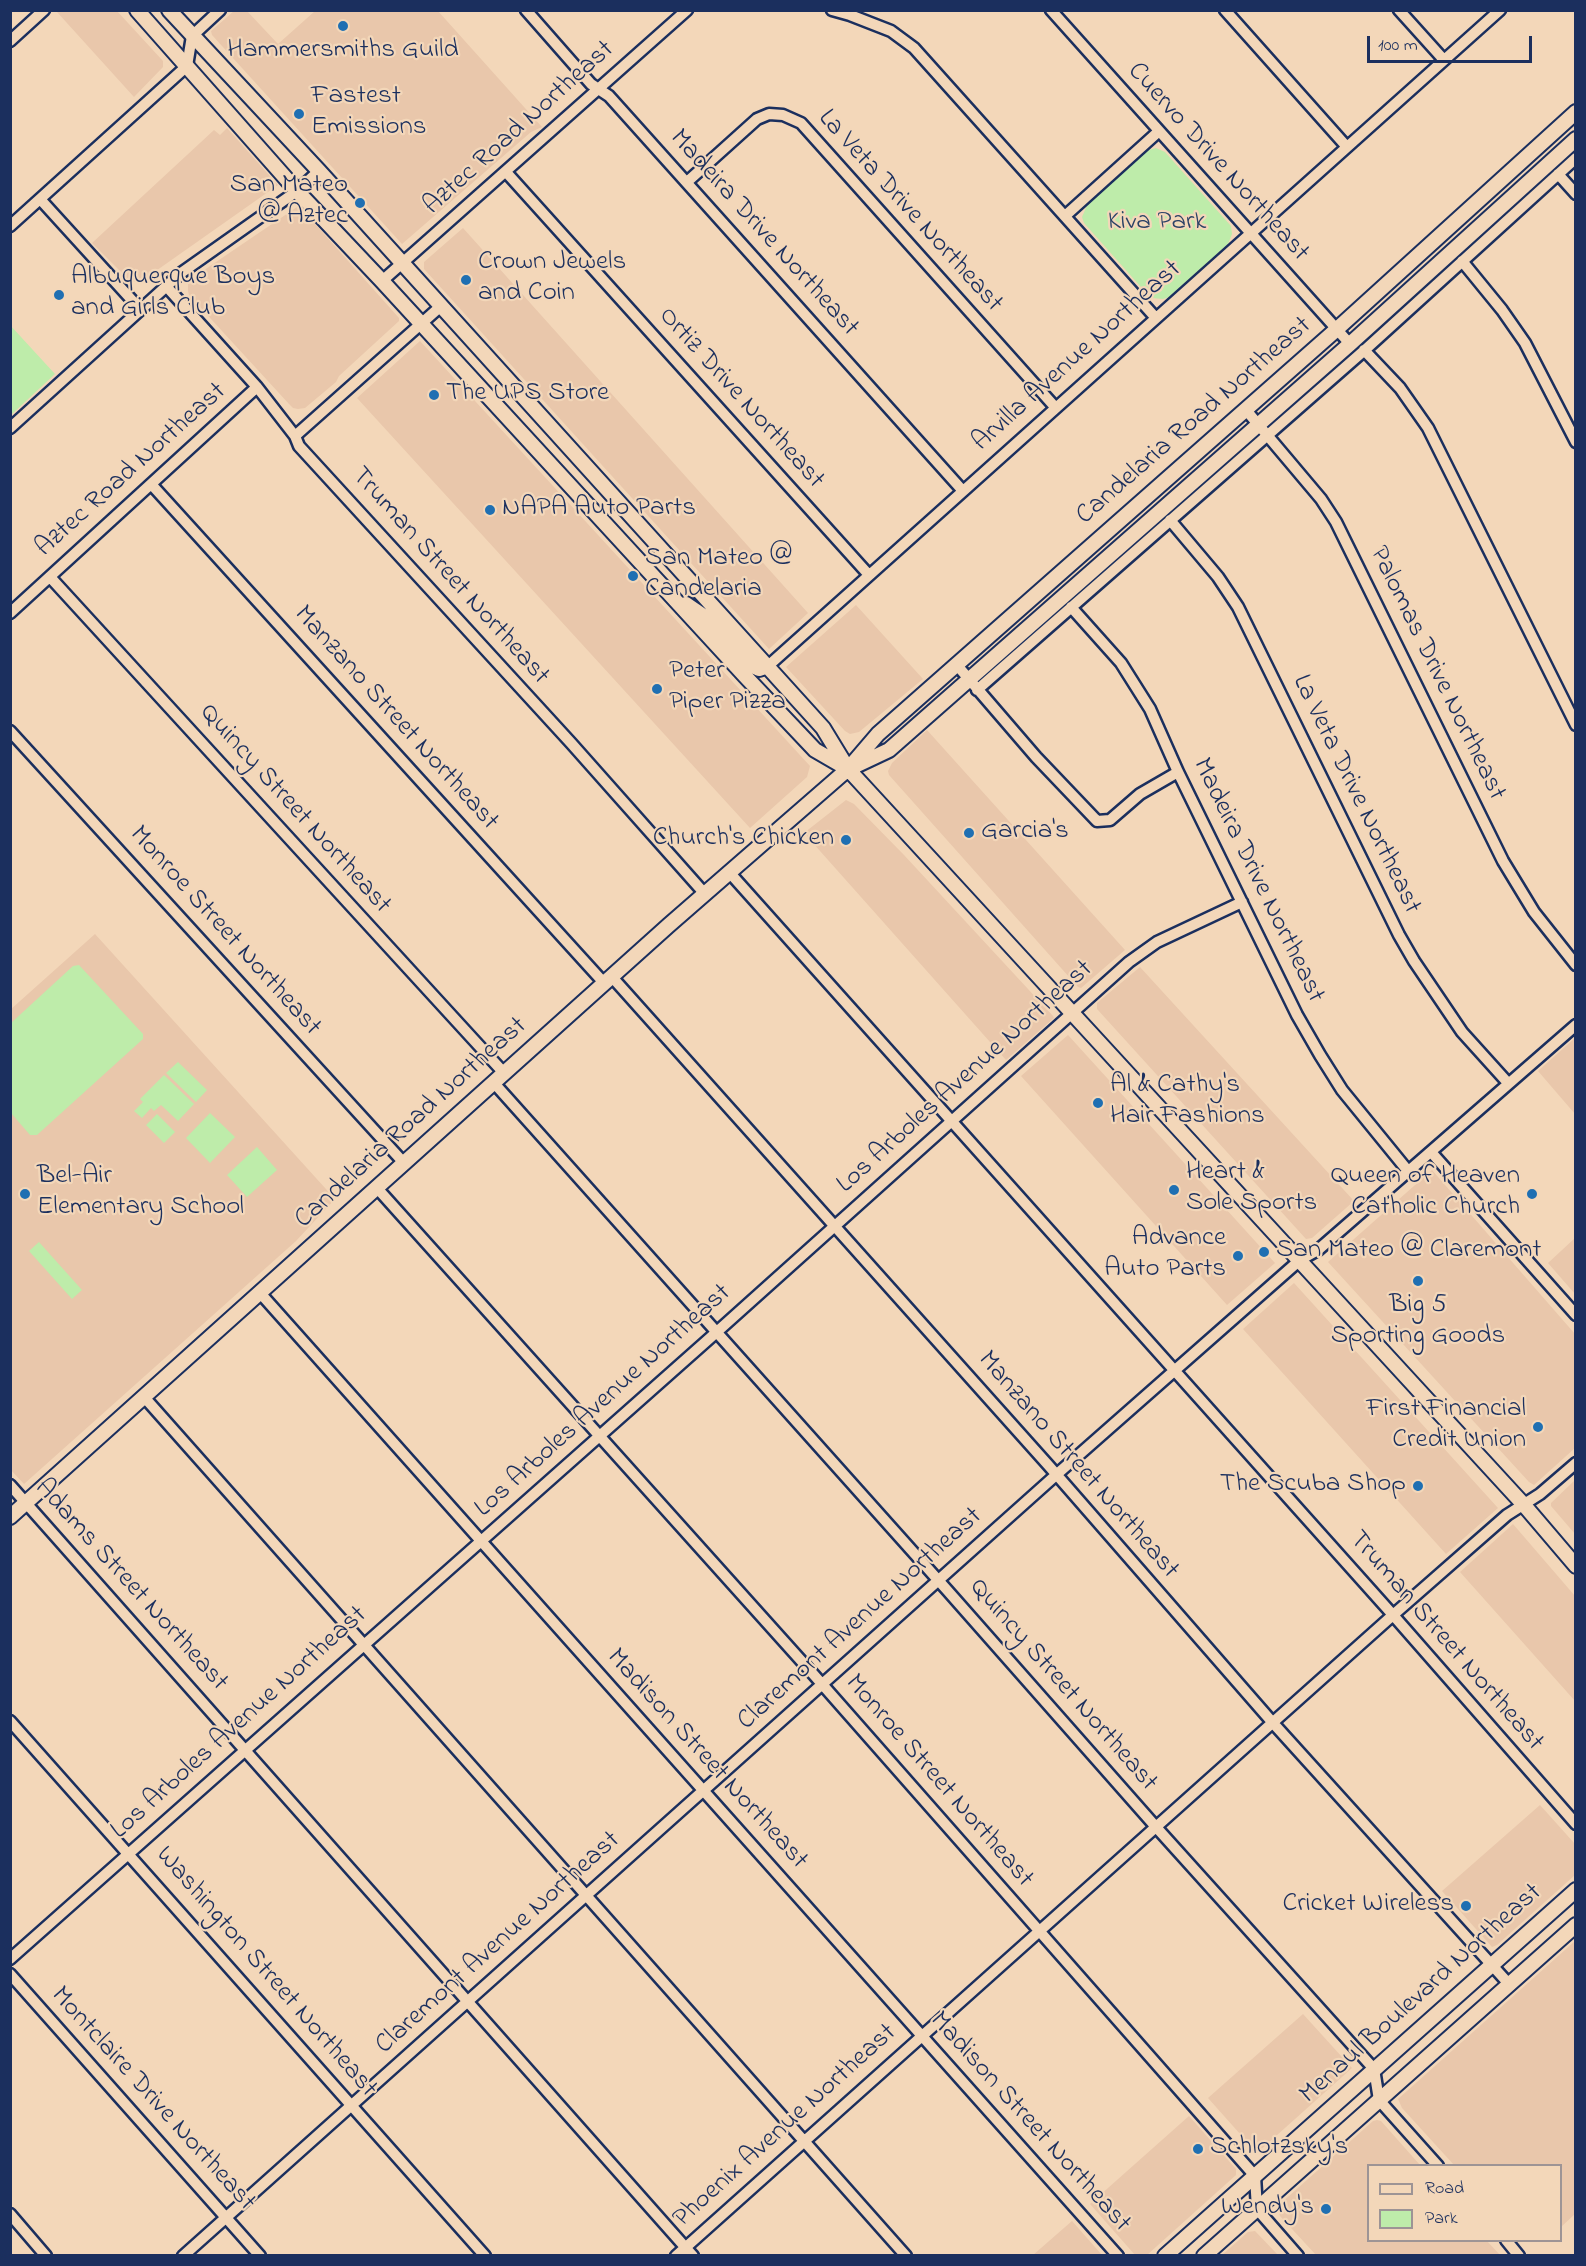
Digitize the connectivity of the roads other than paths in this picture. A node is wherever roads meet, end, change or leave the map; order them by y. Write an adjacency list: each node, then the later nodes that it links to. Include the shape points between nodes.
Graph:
1 (44, 10): 13 (street)
2 (137, 10): 15 (main road)
3 (170, 10): 12 (main road)
4 (220, 10): 12 (street)
5 (526, 10): 16 (street, Madeira Drive Northeast)
6 (687, 10): 16 (street, Aztec Road Northeast)
7 (832, 10): 29 (street, via 891,31 914,48)
8 (1051, 10): 18 (street, Cuervo Drive Northeast)
9 (1225, 10): 20 (street)
10 (1399, 10): 14 (street)
11 (1500, 10): 14 (street, Arvilla Avenue Northeast)
12 (192, 36): 15 (street); 22 (main road)
13 (10, 41)
14 (1444, 60): 20 (street, Arvilla Avenue Northeast)
15 (187, 66): 26 (main road); 28 (street)
16 (598, 89): 23 (street, Aztec Road Northeast); 25 (street, Madeira Drive Northeast, via 609,96)
17 (1575, 112): 40 (main road, Candelaria Road Northeast)
18 (1158, 132): 29 (street); 31 (street, Cuervo Drive Northeast)
19 (1575, 140): 41 (main road, Candelaria Road Northeast)
20 (1347, 147): 31 (street, Arvilla Avenue Northeast)
21 (1575, 158): 24 (street)
22 (319, 171): 26 (street); 33 (main road)
23 (506, 172): 33 (street, Aztec Road Northeast); 53 (street, Ortiz Drive Northeast)
24 (1558, 174): 27 (street); 32 (street)
25 (687, 182): 44 (street, La Veta Drive Northeast, via 757,119 769,114 783,115 801,123); 51 (street, Madeira Drive Northeast)
26 (297, 191): 34 (main road); 35 (street)
27 (1575, 194)
28 (40, 199): 30 (street); 37 (street)
29 (1065, 216): 38 (street)
30 (10, 226)
31 (1250, 233): 38 (street, Arvilla Avenue Northeast); 40 (street, Cuervo Drive Northeast)
32 (1462, 261): 42 (street); 49 (street, via 1525,343)
33 (402, 263): 34 (street, Aztec Road Northeast); 36 (main road)
34 (382, 280): 39 (main road)
35 (166, 286): 37 (street); 43 (street, Truman Street Northeast)
36 (441, 306): 39 (street); 59 (main road)
37 (140, 309): 46 (street)
38 (1155, 317): 44 (street, Arvilla Avenue Northeast)
39 (421, 323): 48 (street); 55 (main road)
40 (1337, 329): 41 (street, Cuervo Drive Northeast); 45 (main road, Candelaria Road Northeast)
41 (1350, 344): 47 (main road, Candelaria Road Northeast)
42 (1364, 350): 47 (street); 61 (street, via 1400,388 1428,428)
43 (257, 387): 48 (street, Truman Street Northeast); 50 (street, Aztec Road Northeast)
44 (1055, 407): 51 (street, Arvilla Avenue Northeast)
45 (1246, 410): 47 (street, Palomas Drive Northeast); 58 (main road, Candelaria Road Northeast)
46 (10, 428)
47 (1263, 430): 52 (street); 60 (main road, Candelaria Road Northeast); 68 (street, Palomas Drive Northeast, via 1336,522 1503,861 1534,912)
48 (295, 436): 66 (street, Truman Street Northeast, via 299,446)
49 (1575, 442)
50 (151, 484): 54 (street, Aztec Road Northeast); 69 (street, Manzano Street Northeast)
51 (963, 491): 53 (street, Arvilla Avenue Northeast)
52 (1170, 520): 56 (street); 73 (street, La Veta Drive Northeast, via 1238,607 1414,961 1462,1032)
53 (869, 575): 59 (street, Arvilla Avenue Northeast)
54 (50, 577): 57 (street, Aztec Road Northeast); 72 (street, Quincy Street Northeast)
55 (667, 592): 59 (main road, via 702,615 747,663 759,669); 63 (main road, via 815,750)
56 (1071, 607): 60 (street); 64 (street, Madeira Drive Northeast, via 1130,677)
57 (10, 613)
58 (956, 664): 60 (street); 63 (main road, Candelaria Road Northeast, via 878,734)
59 (768, 666): 63 (main road, via 823,728)
60 (973, 685): 63 (main road, Candelaria Road Northeast, via 889,750); 64 (street, via 1097,821 1110,820 1140,794)
61 (1575, 725)
62 (10, 731): 76 (street, Monroe Street Northeast)
63 (848, 770): 65 (main road, Candelaria Road Northeast); 70 (main road)
64 (1178, 772): 67 (street, Madeira Drive Northeast)
65 (729, 873): 66 (main road, Candelaria Road Northeast); 74 (street, Truman Street Northeast)
66 (705, 894): 69 (main road, Candelaria Road Northeast)
67 (1242, 903): 70 (street, Los Arboles Avenue Northeast, via 1142,951); 77 (street, Madeira Drive Northeast, via 1320,1055 1342,1090)
68 (1575, 965)
69 (608, 981): 72 (main road, Candelaria Road Northeast); 79 (street, Manzano Street Northeast)
70 (1073, 1013): 74 (street, Los Arboles Avenue Northeast); 80 (main road)
71 (1575, 1025): 73 (street, Claremont Avenue Northeast)
72 (499, 1078): 76 (main road, Candelaria Road Northeast); 83 (street, Quincy Street Northeast)
73 (1508, 1083): 75 (street, Claremont Avenue Northeast)
74 (951, 1121): 79 (street, Los Arboles Avenue Northeast); 84 (street, Truman Street Northeast)
75 (1431, 1152): 77 (street, Claremont Avenue Northeast); 82 (street)
76 (404, 1163): 78 (main road, Candelaria Road Northeast)
77 (1408, 1171): 80 (street, Claremont Avenue Northeast, via 1318,1250)
78 (377, 1188): 81 (main road, Candelaria Road Northeast); 86 (street, Monroe Street Northeast)
79 (834, 1225): 83 (street, Los Arboles Avenue Northeast); 88 (street, Manzano Street Northeast)
80 (1300, 1260): 84 (street, Claremont Avenue Northeast); 91 (main road)
81 (261, 1294): 85 (main road, Candelaria Road Northeast); 93 (street, Madison Street Northeast)
82 (1575, 1315)
83 (717, 1332): 86 (street, Los Arboles Avenue Northeast); 95 (street, Quincy Street Northeast)
84 (1175, 1371): 88 (street, Claremont Avenue Northeast); 96 (street, Truman Street Northeast)
85 (145, 1398): 90 (main road, Candelaria Road Northeast); 97 (street)
86 (599, 1436): 93 (street, Los Arboles Avenue Northeast); 98 (street, Monroe Street Northeast)
87 (1575, 1464): 91 (street, Phoenix Avenue Northeast)
88 (1056, 1475): 95 (street, Claremont Avenue Northeast); 100 (street, Manzano Street Northeast)
89 (10, 1485): 90 (street, Adams Street Northeast)
90 (26, 1503): 92 (main road, Candelaria Road Northeast); 101 (street, Adams Street Northeast)
91 (1524, 1505): 94 (main road); 96 (street, Phoenix Avenue Northeast, via 1507,1515)
92 (10, 1517)
93 (482, 1540): 97 (street, Los Arboles Avenue Northeast); 102 (street, Madison Street Northeast)
94 (1575, 1566)
95 (939, 1581): 98 (street, Claremont Avenue Northeast); 104 (street, Quincy Street Northeast)
96 (1393, 1615): 100 (street, Phoenix Avenue Northeast); 103 (street, Truman Street Northeast)
97 (363, 1645): 101 (street, Los Arboles Avenue Northeast); 107 (street)
98 (823, 1685): 102 (street, Claremont Avenue Northeast); 109 (street, Monroe Street Northeast)
99 (10, 1720): 105 (street, Washington Street Northeast)
100 (1273, 1723): 104 (street, Phoenix Avenue Northeast); 111 (street, Manzano Street Northeast)
101 (246, 1750): 105 (street, Los Arboles Avenue Northeast); 114 (street, Adams Street Northeast)
102 (703, 1790): 107 (street, Claremont Avenue Northeast); 115 (street, Madison Street Northeast)
103 (1575, 1824)
104 (1156, 1827): 109 (street, Phoenix Avenue Northeast); 116 (street, Quincy Street Northeast)
105 (129, 1852): 110 (street, Los Arboles Avenue Northeast); 118 (street, Washington Street Northeast)
106 (1575, 1890): 111 (main road, Menaul Boulevard Northeast)
107 (586, 1896): 114 (street, Claremont Avenue Northeast); 119 (street)
108 (1575, 1925): 113 (main road, Menaul Boulevard Northeast)
109 (1039, 1931): 115 (street, Phoenix Avenue Northeast); 121 (street, Monroe Street Northeast)
110 (10, 1959)
111 (1493, 1965): 113 (street, Manzano Street Northeast); 116 (main road, Menaul Boulevard Northeast)
112 (10, 1974): 124 (street, Montclaire Drive Northeast)
113 (1509, 1984): 117 (main road, Menaul Boulevard Northeast)
114 (469, 2001): 118 (street, Claremont Avenue Northeast); 126 (street, Adams Street Northeast)
115 (922, 2036): 119 (street, Phoenix Avenue Northeast); 134 (street, Madison Street Northeast)
116 (1374, 2069): 117 (street); 121 (main road, Menaul Boulevard Northeast)
117 (1379, 2100): 120 (street); 122 (main road, Menaul Boulevard Northeast)
118 (351, 2106): 124 (street, Claremont Avenue Northeast); 130 (street, Washington Street Northeast)
119 (804, 2141): 126 (street, Phoenix Avenue Northeast); 133 (street)
120 (1436, 2164)
121 (1255, 2176): 122 (street); 135 (main road, Menaul Boulevard Northeast)
122 (1257, 2209): 136 (main road, Menaul Boulevard Northeast); 137 (street)
123 (10, 2214): 127 (street)
124 (226, 2217): 128 (street, Claremont Avenue Northeast); 129 (street, Montclaire Drive Northeast)
125 (1507, 2242): 138 (street)
126 (685, 2247): 131 (street, Phoenix Avenue Northeast); 132 (street, Adams Street Northeast)
127 (46, 2256)
128 (183, 2256)
129 (260, 2256)
130 (485, 2256)
131 (676, 2256)
132 (693, 2256)
133 (906, 2256)
134 (1118, 2256)
135 (1165, 2256)
136 (1204, 2256)
137 (1298, 2256)
138 (1519, 2256)

